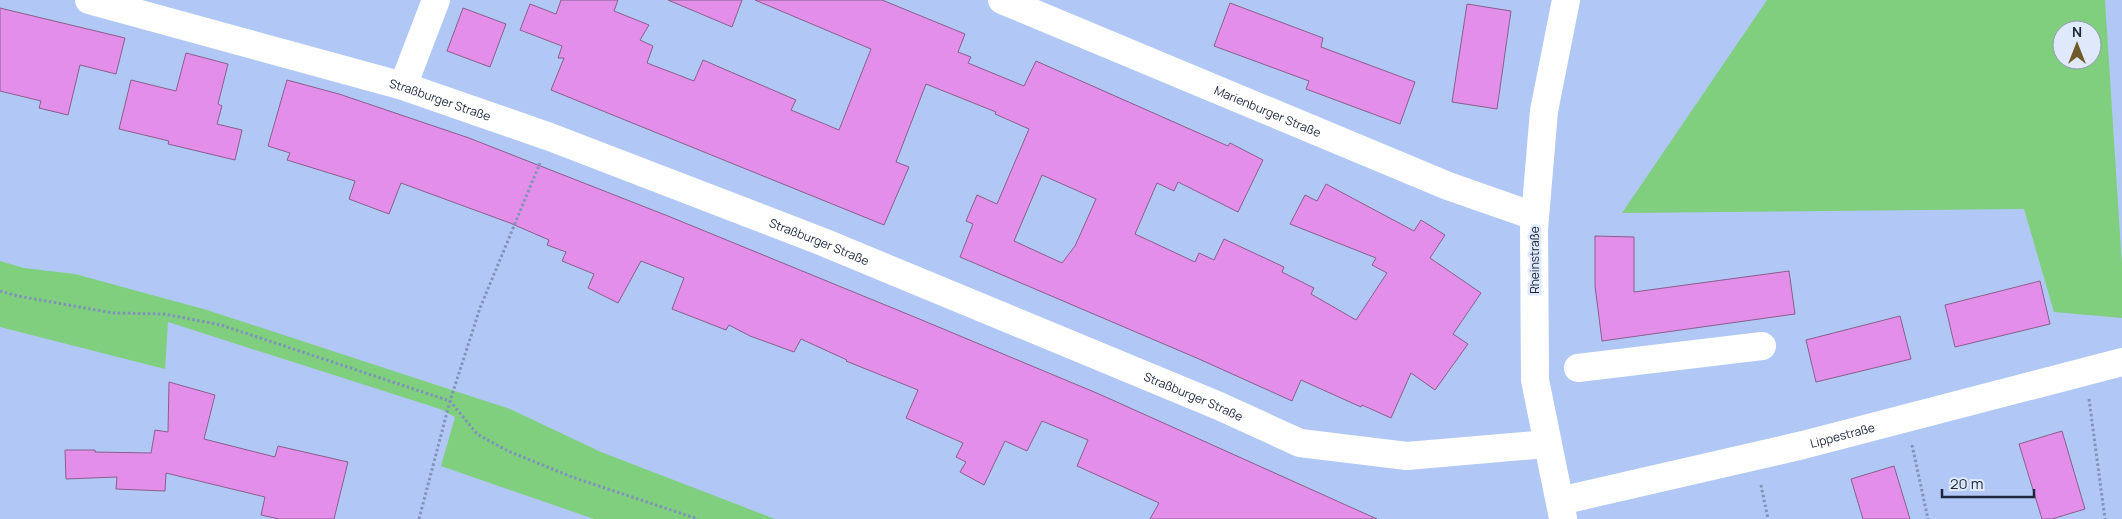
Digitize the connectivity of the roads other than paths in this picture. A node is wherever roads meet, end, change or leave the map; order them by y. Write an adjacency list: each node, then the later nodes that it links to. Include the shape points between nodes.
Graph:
1 (88, 0): 5 (street, Straßburger Straße)
2 (436, 0): 5 (street)
3 (1002, 0): 6 (street, Marienburger Straße, via 1448,186)
4 (1566, 0): 6 (street, Rheinstraße, via 1544,111)
5 (403, 86): 10 (street, Straßburger Straße, via 550,137 832,246 1300,442 1406,456)
6 (1534, 216): 10 (street, Rheinstraße, via 1535,380)
7 (1762, 346): 9 (street)
8 (2122, 362): 11 (street, Lippestraße)
9 (1578, 368)
10 (1547, 444): 11 (street, Rheinstraße)
11 (1562, 510)

